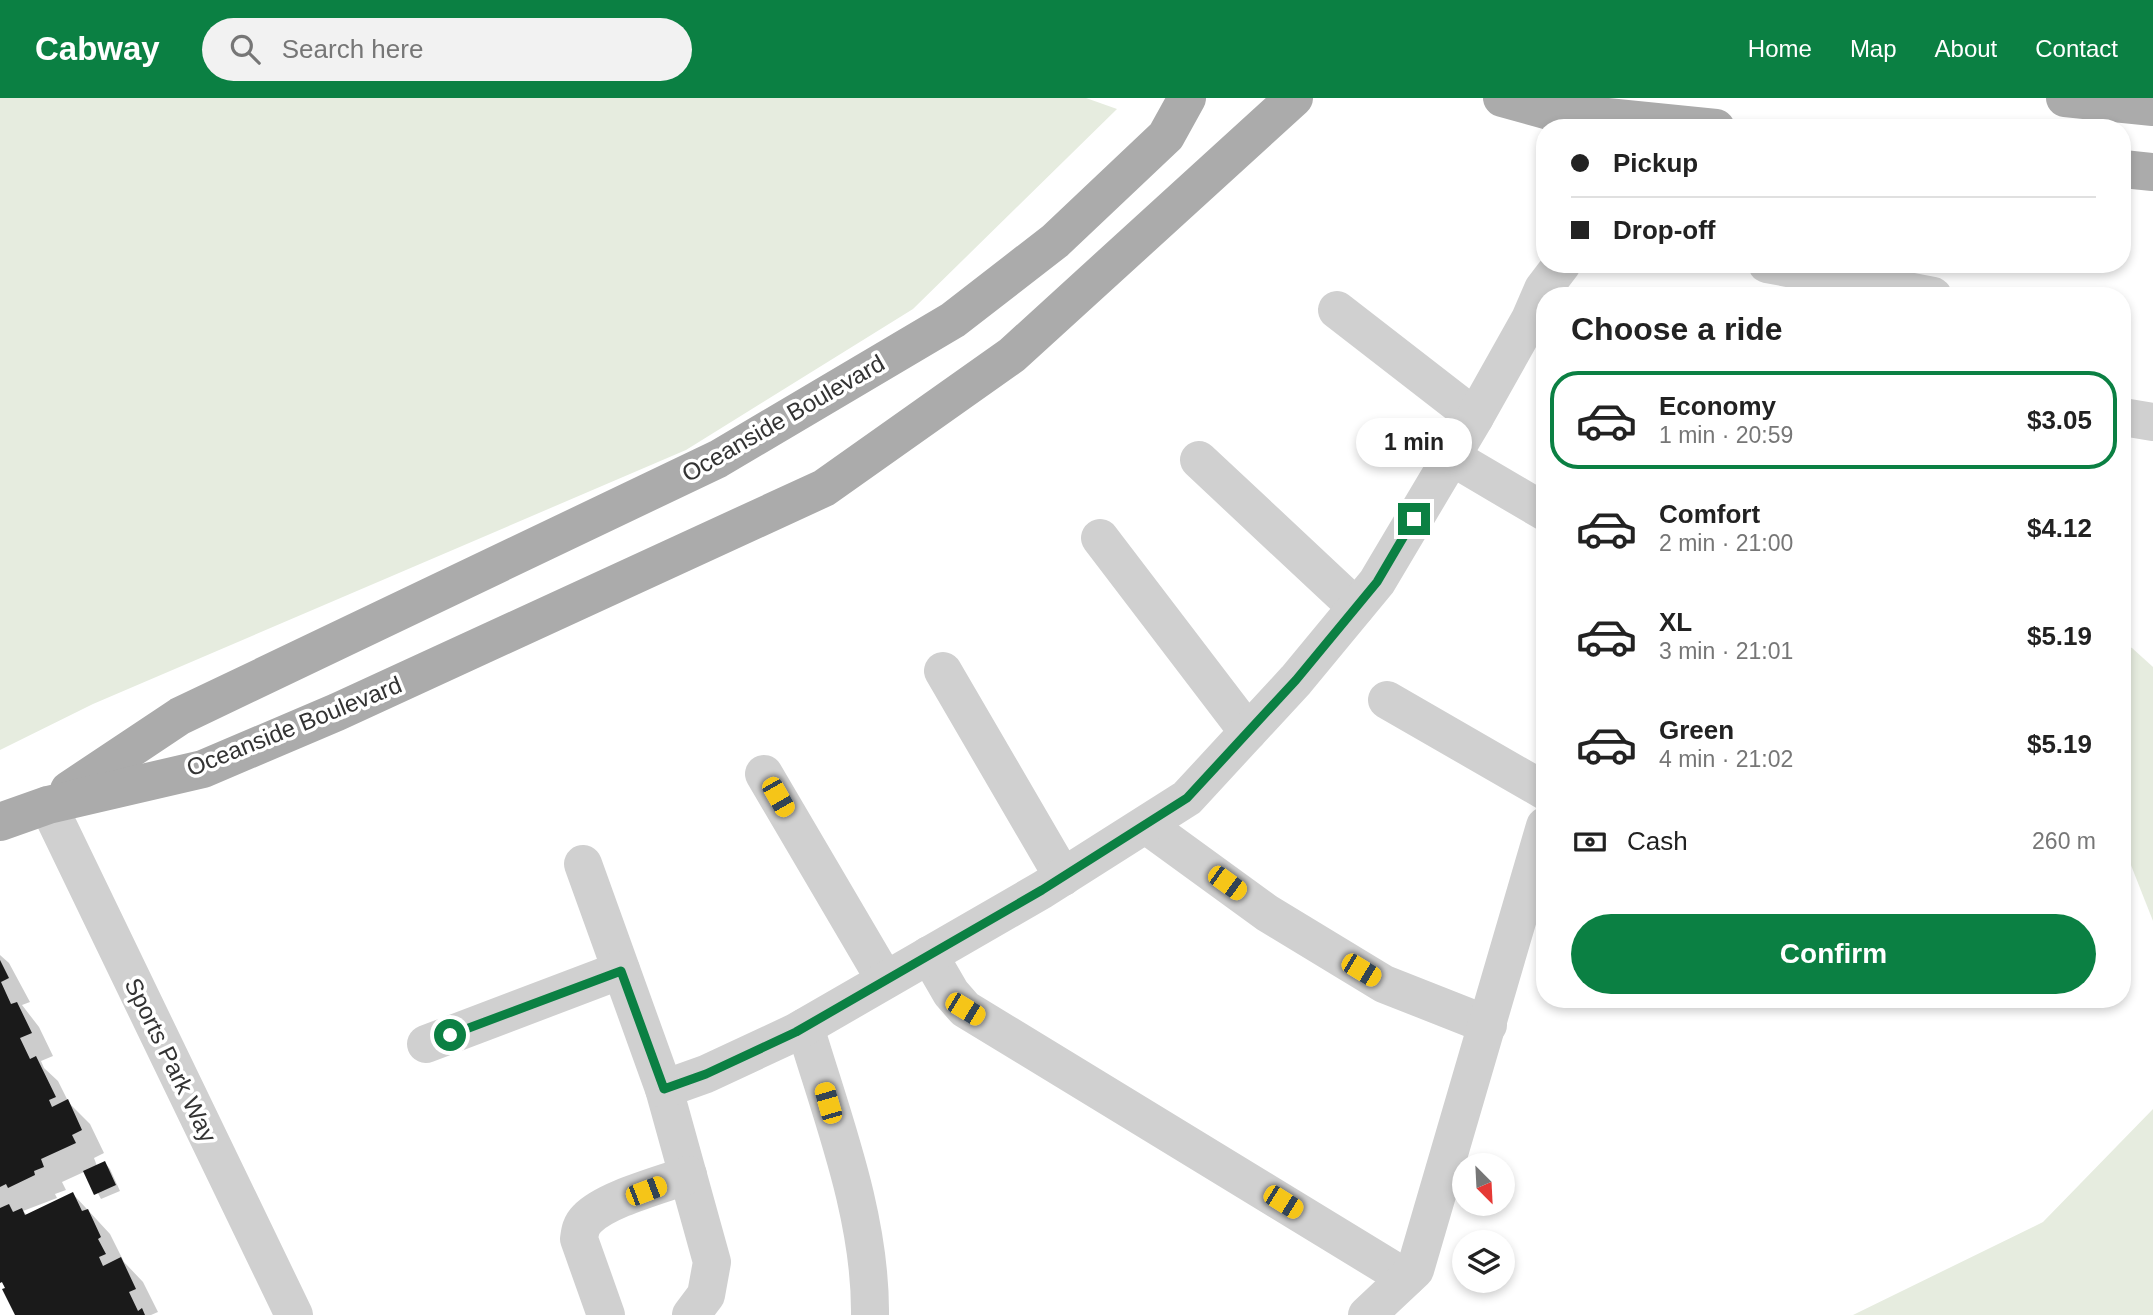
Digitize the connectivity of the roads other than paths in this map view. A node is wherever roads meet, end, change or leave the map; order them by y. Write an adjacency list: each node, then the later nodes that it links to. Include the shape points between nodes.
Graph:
1 (1187, 98): 28 (main road, Oceanside Boulevard, via 1166,136 1075,222 953,320 718,459 180,716)
2 (1294, 98): 28 (main road, Oceanside Boulevard, via 1012,355 824,488 203,769)
3 (1502, 98): 6 (main road, via 1549,111)
4 (2065, 98): 5 (main road)
5 (2153, 107)
6 (1628, 119)
7 (2131, 170): 8 (main road)
8 (2153, 172)
9 (1555, 273): 11 (street)
10 (1814, 273): 12 (street)
11 (1545, 287)
12 (1886, 287)
13 (1536, 305): 15 (street)
14 (1337, 310): 15 (street)
15 (1475, 417): 18 (street)
16 (2131, 418): 17 (street)
17 (2153, 422)
18 (1450, 456): 20 (street); 22 (street, via 1377,582)
19 (1199, 460): 22 (street)
20 (1536, 507)
21 (1100, 538): 25 (street)
22 (1356, 607): 25 (street)
23 (943, 671): 33 (street)
24 (1387, 700): 27 (street)
25 (1248, 732): 30 (street, via 1187,798)
26 (764, 774): 36 (street)
27 (1536, 786)
28 (48, 805): 29 (main road); 43 (street, Sports Park Way)
29 (0, 822)
30 (1146, 824): 33 (street); 37 (street, via 1267,913 1384,984)
31 (1536, 857): 37 (street)
32 (583, 864): 35 (street)
33 (1063, 877): 34 (street)
34 (929, 955): 36 (street); 42 (street, via 965,1009)
35 (621, 971): 39 (street); 40 (street)
36 (885, 980): 38 (street)
37 (1488, 1025): 42 (street, via 1428,1234 1415,1270)
38 (805, 1027): 40 (street); 46 (street, via 850,1180 870,1272)
39 (426, 1044)
40 (664, 1089): 41 (street)
41 (688, 1175): 44 (street, via 604,1207 581,1227 579,1238); 45 (street, via 712,1262 706,1295)
42 (1406, 1279): 47 (street)
43 (294, 1315)
44 (606, 1315)
45 (691, 1315)
46 (870, 1315)
47 (1367, 1315)

